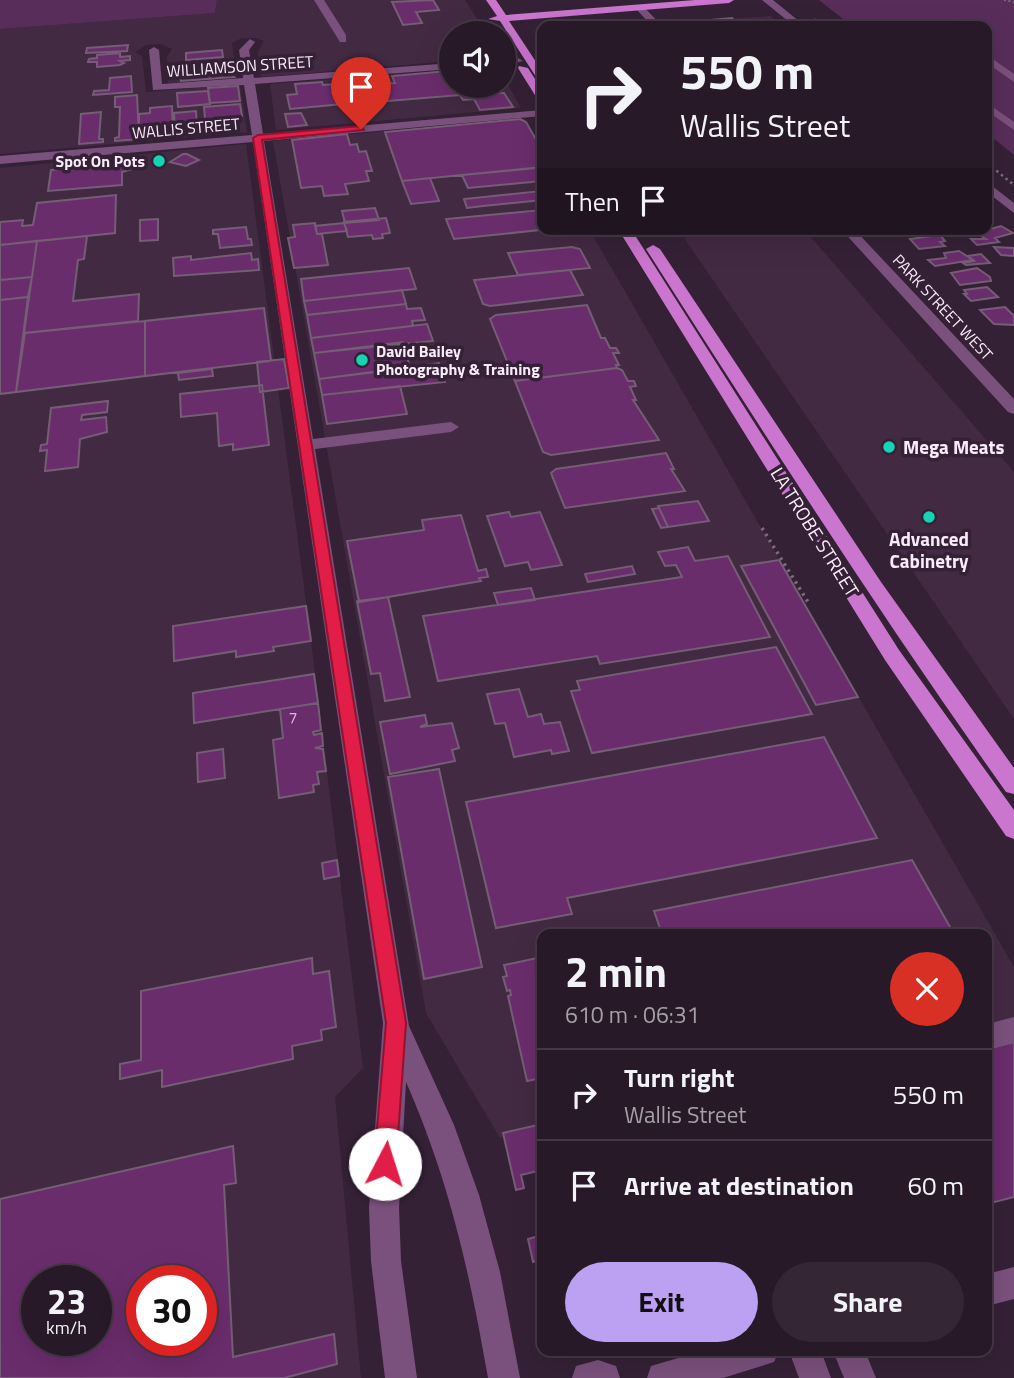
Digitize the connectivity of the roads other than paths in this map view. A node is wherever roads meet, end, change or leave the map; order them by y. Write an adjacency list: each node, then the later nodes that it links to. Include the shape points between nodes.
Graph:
1 (319, 0): 13 (street)
2 (480, 0): 9 (main road)
3 (491, 0): 9 (main road)
4 (695, 0): 8 (main road)
5 (729, 0): 8 (main road)
6 (786, 0): 7 (street)
7 (769, 1): 12 (street)
8 (638, 6): 9 (main road); 11 (street)
9 (496, 17): 10 (main road); 19 (main road)
10 (497, 21)
11 (652, 21)
12 (794, 21)
13 (343, 40)
14 (250, 42): 25 (street, via 244,50)
15 (154, 50): 25 (street, WILLIAMSON STREET, via 157,88)
16 (1001, 56): 17 (street)
17 (992, 57)
18 (516, 58): 20 (main road)
19 (530, 60): 20 (main road); 23 (main road)
20 (518, 61): 26 (main road)
21 (992, 61): 24 (street)
22 (439, 67): 25 (street, WILLIAMSON STREET)
23 (537, 70)
24 (1014, 79)
25 (250, 81): 30 (street)
26 (537, 90)
27 (992, 110): 29 (street)
28 (537, 113): 30 (street, WALLIS STREET)
29 (1014, 127)
30 (258, 138): 31 (street, WALLIS STREET); 39 (street)
31 (0, 160)
32 (992, 190): 33 (street)
33 (1014, 209)
34 (628, 235): 41 (main road, LA TROBE STREET, via 892,654)
35 (644, 235): 40 (main road, LA TROBE STREET, via 804,483 947,695)
36 (853, 235): 37 (street, PARK STREET WEST)
37 (1014, 409)
38 (451, 427): 39 (street)
39 (306, 445): 42 (street)
40 (1014, 785)
41 (1014, 829)
42 (396, 1023): 50 (street, via 384,1208); 51 (street, via 467,1201)
43 (1014, 1030): 44 (street)
44 (992, 1036)
45 (1014, 1283): 46 (street)
46 (992, 1289)
47 (744, 1356): 54 (street)
48 (807, 1356): 55 (street)
49 (851, 1356): 56 (street)
50 (401, 1378)
51 (504, 1378)
52 (588, 1378): 53 (street)
53 (604, 1378)
54 (663, 1378)
55 (815, 1378)
56 (860, 1378)

